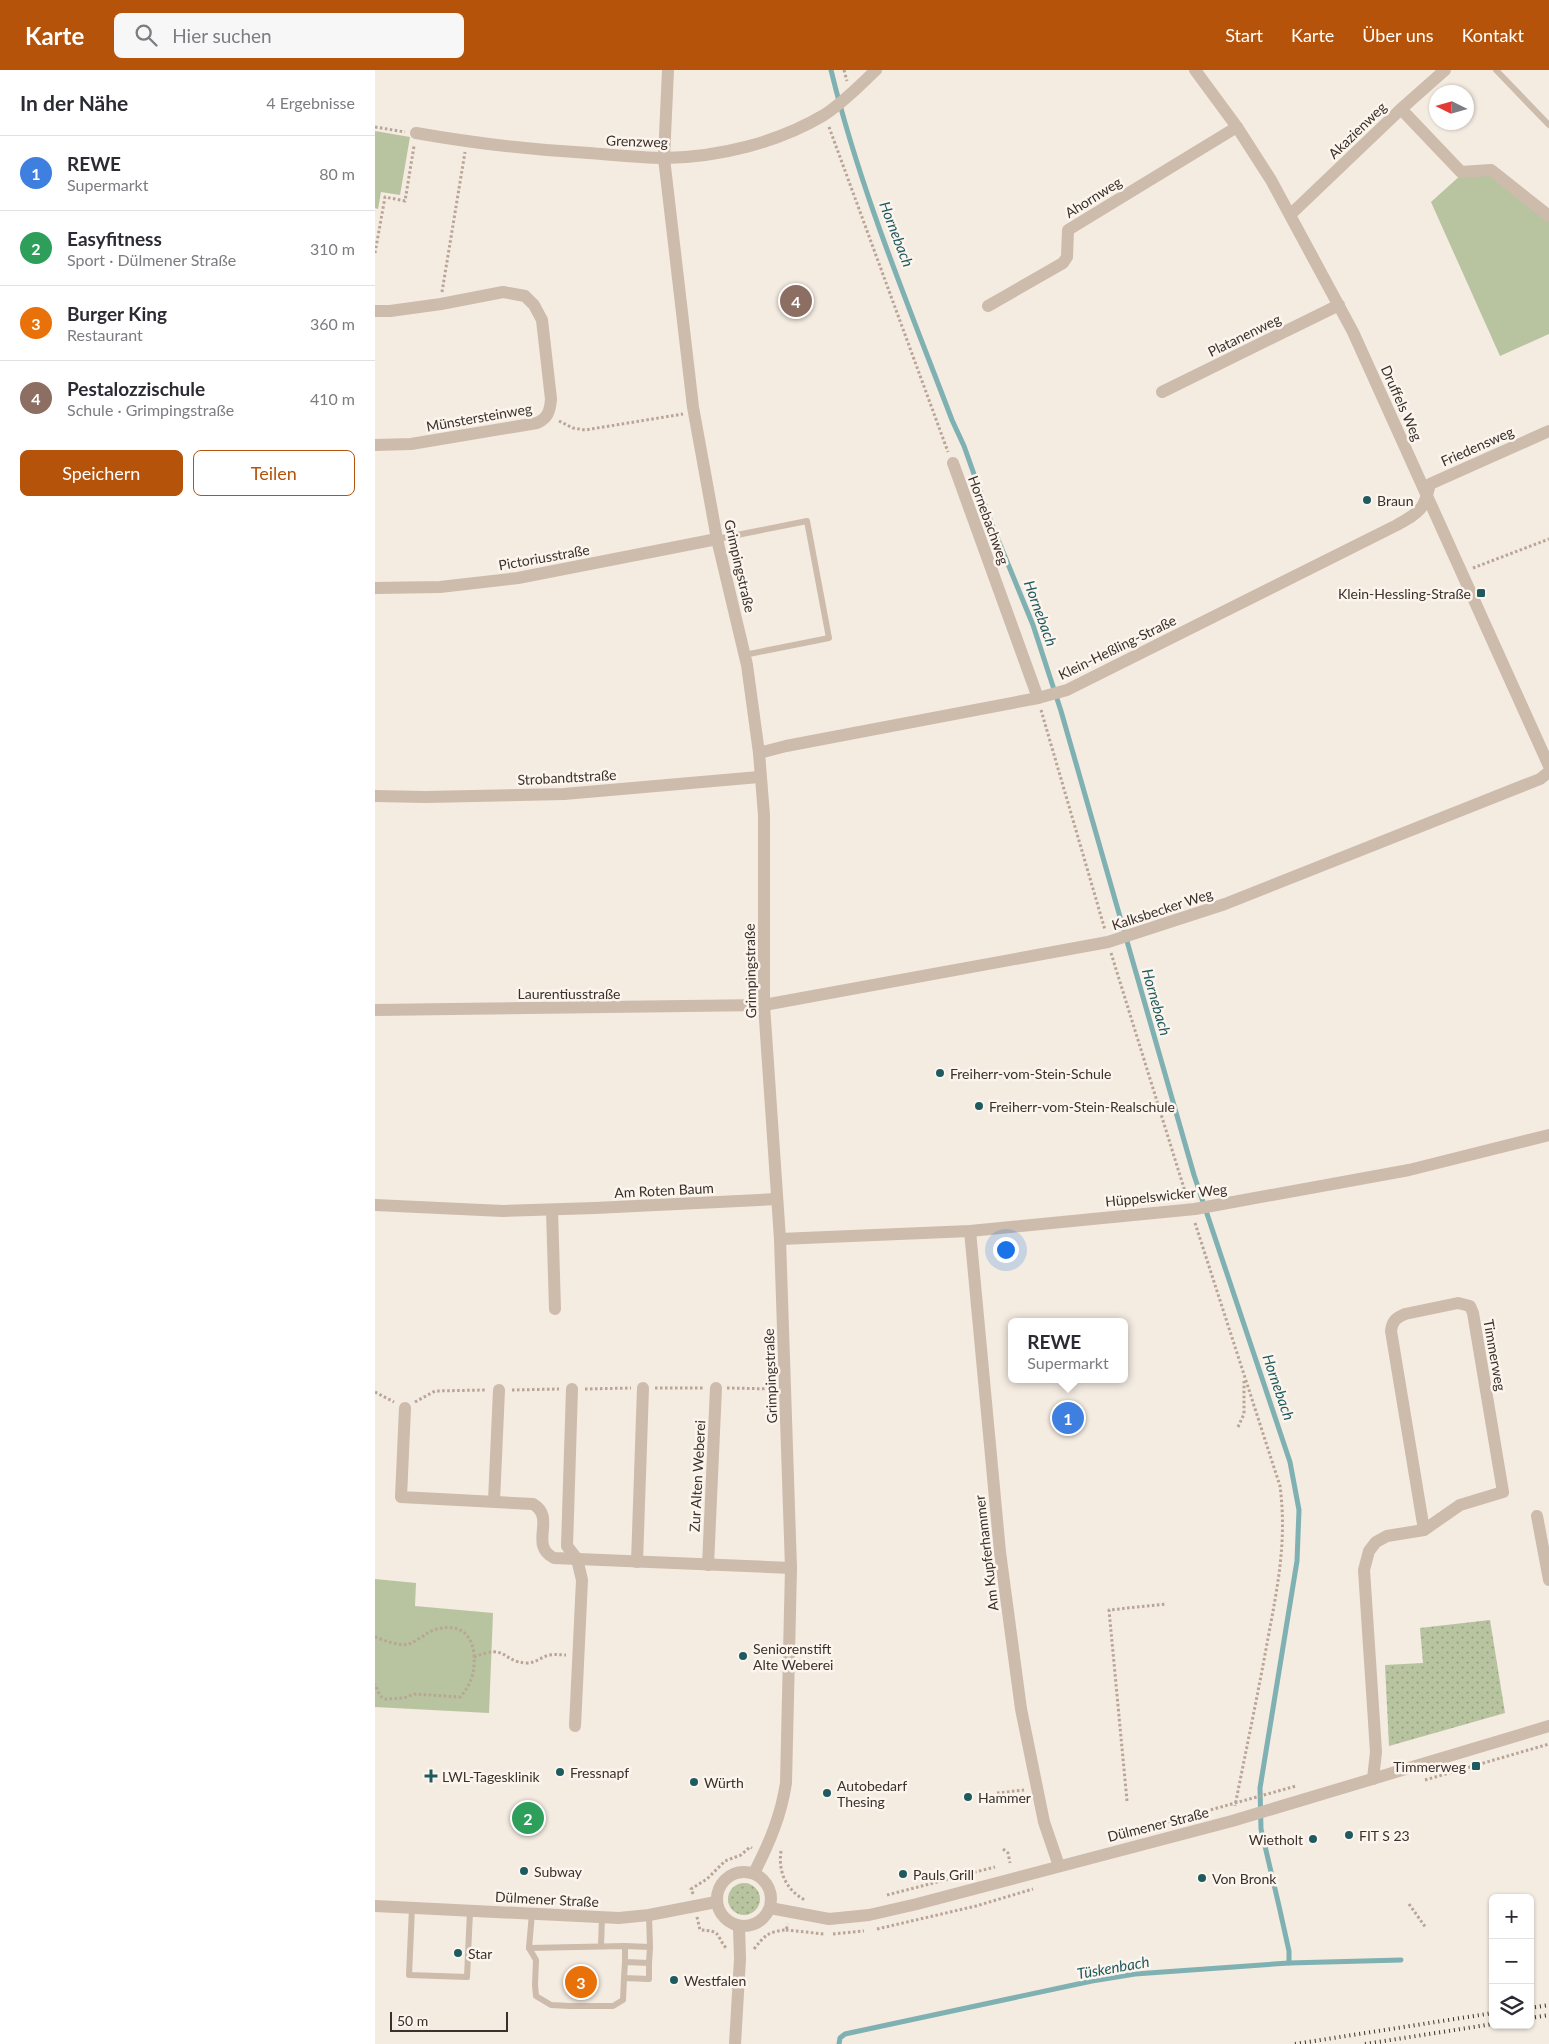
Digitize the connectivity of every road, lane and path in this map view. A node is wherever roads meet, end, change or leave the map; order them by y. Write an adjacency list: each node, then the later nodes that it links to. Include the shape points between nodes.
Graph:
1 (668, 70): 13 (street, Grimpingstraße)
2 (875, 70): 7 (street, Grenzweg, via 851,95)
3 (1195, 70): 10 (street, Druffels Weg)
4 (1445, 70): 6 (street, Akazienweg)
5 (1495, 70): 8 (lane)
6 (1401, 109): 14 (street, Akazienweg); 15 (street, via 1461,172 1491,170)
7 (824, 115): 13 (street, Grenzweg, via 765,141 732,150); 26 (path)
8 (1549, 125)
9 (375, 127): 11 (path)
10 (1237, 127): 14 (street, Druffels Weg); 19 (street, Ahornweg, via 1068,230 1067,257 1063,263)
11 (416, 133): 12 (street, Grenzweg); 16 (path, via 405,200 385,197)
12 (467, 142): 13 (street, Grenzweg); 17 (path)
13 (664, 158): 22 (street, Grimpingstraße)
14 (1291, 214): 18 (street, Druffels Weg)
15 (1549, 216)
16 (375, 253)
17 (441, 304): 20 (street, Münstersteinweg); 23 (street, Münstersteinweg, via 503,292 525,296 534,305 542,320 551,399)
18 (1339, 305): 21 (street, Platanenweg); 27 (street, Druffels Weg)
19 (987, 306)
20 (375, 311)
21 (1162, 392)
22 (694, 412): 23 (path, via 585,430); 28 (street, Grimpingstraße)
23 (547, 416): 25 (street, Münstersteinweg, via 527,425 411,444)
24 (1549, 431): 27 (street, Friedensweg, via 1430,484)
25 (375, 445)
26 (953, 463): 33 (street, Hornebachweg)
27 (1427, 497): 33 (street, Klein-Heßling-Straße, via 1419,513 1397,525 1067,690); 35 (street, Druffels Weg)
28 (717, 539): 31 (street, Pictoriusstraße, via 518,578 440,587); 32 (street, Grimpingstraße); 32 (lane, via 807,521 829,638)
29 (1549, 539): 30 (path)
30 (1471, 569)
31 (375, 588)
32 (744, 655): 34 (street, Grimpingstraße)
33 (1038, 698): 34 (street, Klein-Heßling-Straße); 39 (path)
34 (759, 753): 37 (street, Grimpingstraße)
35 (1549, 766)
36 (1549, 772): 39 (street, Kalksbecker Weg, via 1348,857 1225,904)
37 (759, 778): 38 (street, Strobandtstraße, via 564,794); 40 (street, Grimpingstraße, via 764,815)
38 (375, 796)
39 (1108, 942): 40 (street, Kalksbecker Weg); 46 (path)
40 (764, 1005): 41 (street, Laurentiusstraße); 43 (street, Grimpingstraße)
41 (375, 1010)
42 (1549, 1135): 46 (street, Hüppelswicker Weg, via 1409,1170)
43 (777, 1199): 45 (street, Am Roten Baum); 48 (street, Grimpingstraße)
44 (375, 1205): 45 (street, Am Roten Baum)
45 (552, 1210): 49 (street)
46 (1193, 1210): 47 (street, Hüppelswicker Weg); 50 (path)
47 (970, 1231): 48 (street, Hüppelswicker Weg); 73 (street, Am Kupferhammer, via 1000,1552 1021,1709)
48 (780, 1239): 63 (street, Grimpingstraße)
49 (555, 1309)
50 (1244, 1378): 56 (path, via 1244,1414); 77 (path, via 1280,1486 1283,1510 1281,1566)
51 (643, 1388): 61 (street)
52 (716, 1388): 62 (street, Zur Alten Weberei)
53 (572, 1389): 60 (street, via 567,1546)
54 (499, 1390): 57 (street)
55 (405, 1408): 57 (street, via 401,1497)
56 (1239, 1427)
57 (495, 1501): 60 (street, via 533,1504 540,1508 543,1513 543,1548 547,1554 554,1558)
58 (1537, 1516): 64 (street)
59 (1423, 1530): 59 (street, Timmerweg, via 1391,1340 1392,1322 1405,1314 1458,1304 1470,1306 1503,1492 1460,1505); 72 (street, Timmerweg, via 1387,1536 1376,1542 1369,1551 1364,1570 1376,1752)
60 (577, 1559): 61 (street); 67 (street, via 582,1580)
61 (637, 1562): 62 (street)
62 (708, 1565): 63 (street)
63 (791, 1568): 82 (street, Grimpingstraße, via 786,1783 781,1810)
64 (1549, 1580)
65 (1166, 1604): 76 (path, via 1109,1610)
66 (375, 1637): 68 (path, via 408,1644 443,1628 459,1628 469,1636)
67 (579, 1655): 68 (path, via 552,1655 532,1662 518,1662 493,1651); 70 (street)
68 (474, 1658): 69 (path, via 474,1676 460,1697 414,1694 385,1700)
69 (375, 1684)
70 (575, 1726)
71 (1549, 1726): 72 (street, Dülmener Straße)
72 (1373, 1779): 78 (street, Dülmener Straße)
73 (1037, 1788): 75 (path); 86 (street, Am Kupferhammer)
74 (1268, 1792): 77 (path)
75 (997, 1793)
76 (1127, 1801)
77 (1235, 1802): 78 (path); 79 (path)
78 (1232, 1821): 86 (street, Dülmener Straße)
79 (1149, 1827)
80 (783, 1845): 83 (path)
81 (1003, 1850): 85 (path, via 1008,1853)
82 (764, 1853): 83 (path); 87 (street, Grimpingstraße); 94 (path, via 750,1847 734,1860 725,1862 691,1890)
83 (780, 1860): 88 (path, via 783,1878)
84 (1019, 1861): 85 (path)
85 (1010, 1863): 89 (path)
86 (1059, 1866): 98 (street, Dülmener Straße, via 869,1915 829,1919)
87 (754, 1873): 91 (street, via 735,1873 727,1877 717,1893); 96 (street, via 769,1887 772,1897)
88 (796, 1895): 90 (path); 98 (path)
89 (885, 1895)
90 (808, 1901)
91 (716, 1902): 94 (street, Dülmener Straße); 102 (street, via 724,1918)
92 (1409, 1904): 103 (path)
93 (375, 1906): 95 (street, Dülmener Straße)
94 (695, 1906): 100 (street, Dülmener Straße); 108 (path, via 700,1930 712,1930 719,1935 724,1948)
95 (412, 1908): 97 (street, Dülmener Straße); 97 (lane, via 409,1975 467,1978)
96 (770, 1908): 98 (street, Dülmener Straße); 102 (street, via 758,1923)
97 (470, 1911): 99 (street, Dülmener Straße)
98 (791, 1912): 108 (path, via 786,1930 765,1935 754,1949)
99 (532, 1913): 101 (street, Dülmener Straße); 107 (lane)
100 (649, 1915): 101 (street, Dülmener Straße); 106 (lane)
101 (602, 1917): 104 (lane)
102 (739, 1926): 108 (street)
103 (1426, 1928)
104 (601, 1946): 105 (lane); 107 (lane)
105 (625, 1946): 106 (lane); 109 (lane)
106 (650, 1947): 110 (lane)
107 (529, 1948): 111 (lane, via 537,1960 537,1996 551,2005 613,2006 623,2000)
108 (740, 1949): 112 (street)
109 (625, 1962): 110 (lane); 111 (lane)
110 (649, 1963): 111 (lane, via 649,1978)
111 (625, 1978)
112 (735, 2044)

